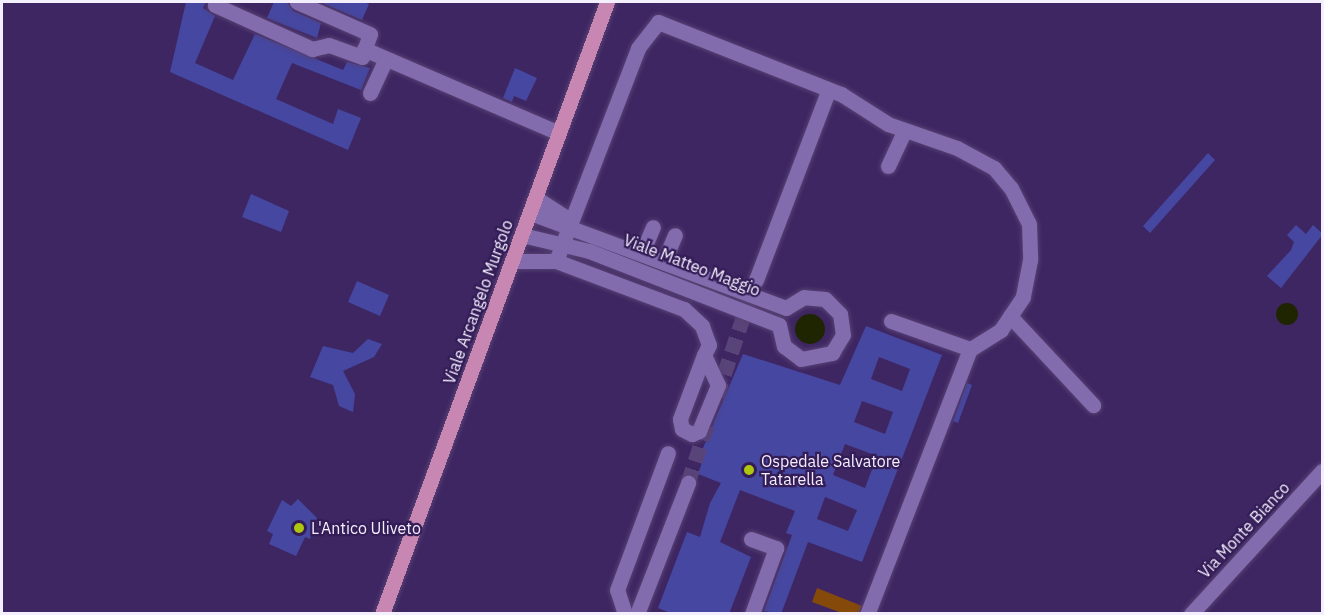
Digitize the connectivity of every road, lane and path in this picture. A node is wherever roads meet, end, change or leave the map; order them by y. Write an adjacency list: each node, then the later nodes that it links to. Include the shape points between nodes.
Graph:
1 (216, 2): 4 (street, via 214,5 312,49 329,45 362,57)
2 (297, 2): 4 (street, via 370,34)
3 (607, 2): 9 (main road, Viale Arcangelo Murgolo)
4 (364, 49): 5 (street)
5 (385, 61): 7 (street); 9 (street)
6 (828, 91): 8 (street); 12 (street, via 658,22 638,48); 18 (street)
7 (370, 93)
8 (903, 131): 10 (street); 19 (street, via 978,159 994,168 1011,188 1029,224 1030,260 1023,297)
9 (559, 133): 11 (main road, Viale Arcangelo Murgolo)
10 (888, 166)
11 (533, 206): 12 (street); 13 (main road, Viale Arcangelo Murgolo)
12 (567, 230): 13 (street); 15 (street); 15 (street, via 779,325 784,345 801,359 822,358 839,345 840,314 825,299 804,297 786,308); 17 (street)
13 (522, 235): 16 (main road, Viale Arcangelo Murgolo)
14 (591, 245): 15 (street, Viale Matteo Maggio)
15 (657, 247): 20 (street, Viale Matteo Maggio)
16 (512, 261): 17 (street); 29 (main road, Viale Arcangelo Murgolo)
17 (556, 261): 23 (street, via 684,309 702,326 709,345)
18 (756, 279)
19 (1010, 316): 22 (street, via 1001,330); 24 (street)
20 (781, 318)
21 (891, 321): 22 (street)
22 (970, 349): 33 (street, via 871,593)
23 (704, 355)
24 (1093, 405)
25 (668, 453): 30 (street, via 617,590)
26 (1323, 471): 34 (street, Via Monte Bianco)
27 (688, 483): 31 (street)
28 (752, 538): 32 (street, via 776,548)
29 (382, 614)
30 (625, 614)
31 (637, 614)
32 (752, 614)
33 (867, 614)
34 (1191, 614)

